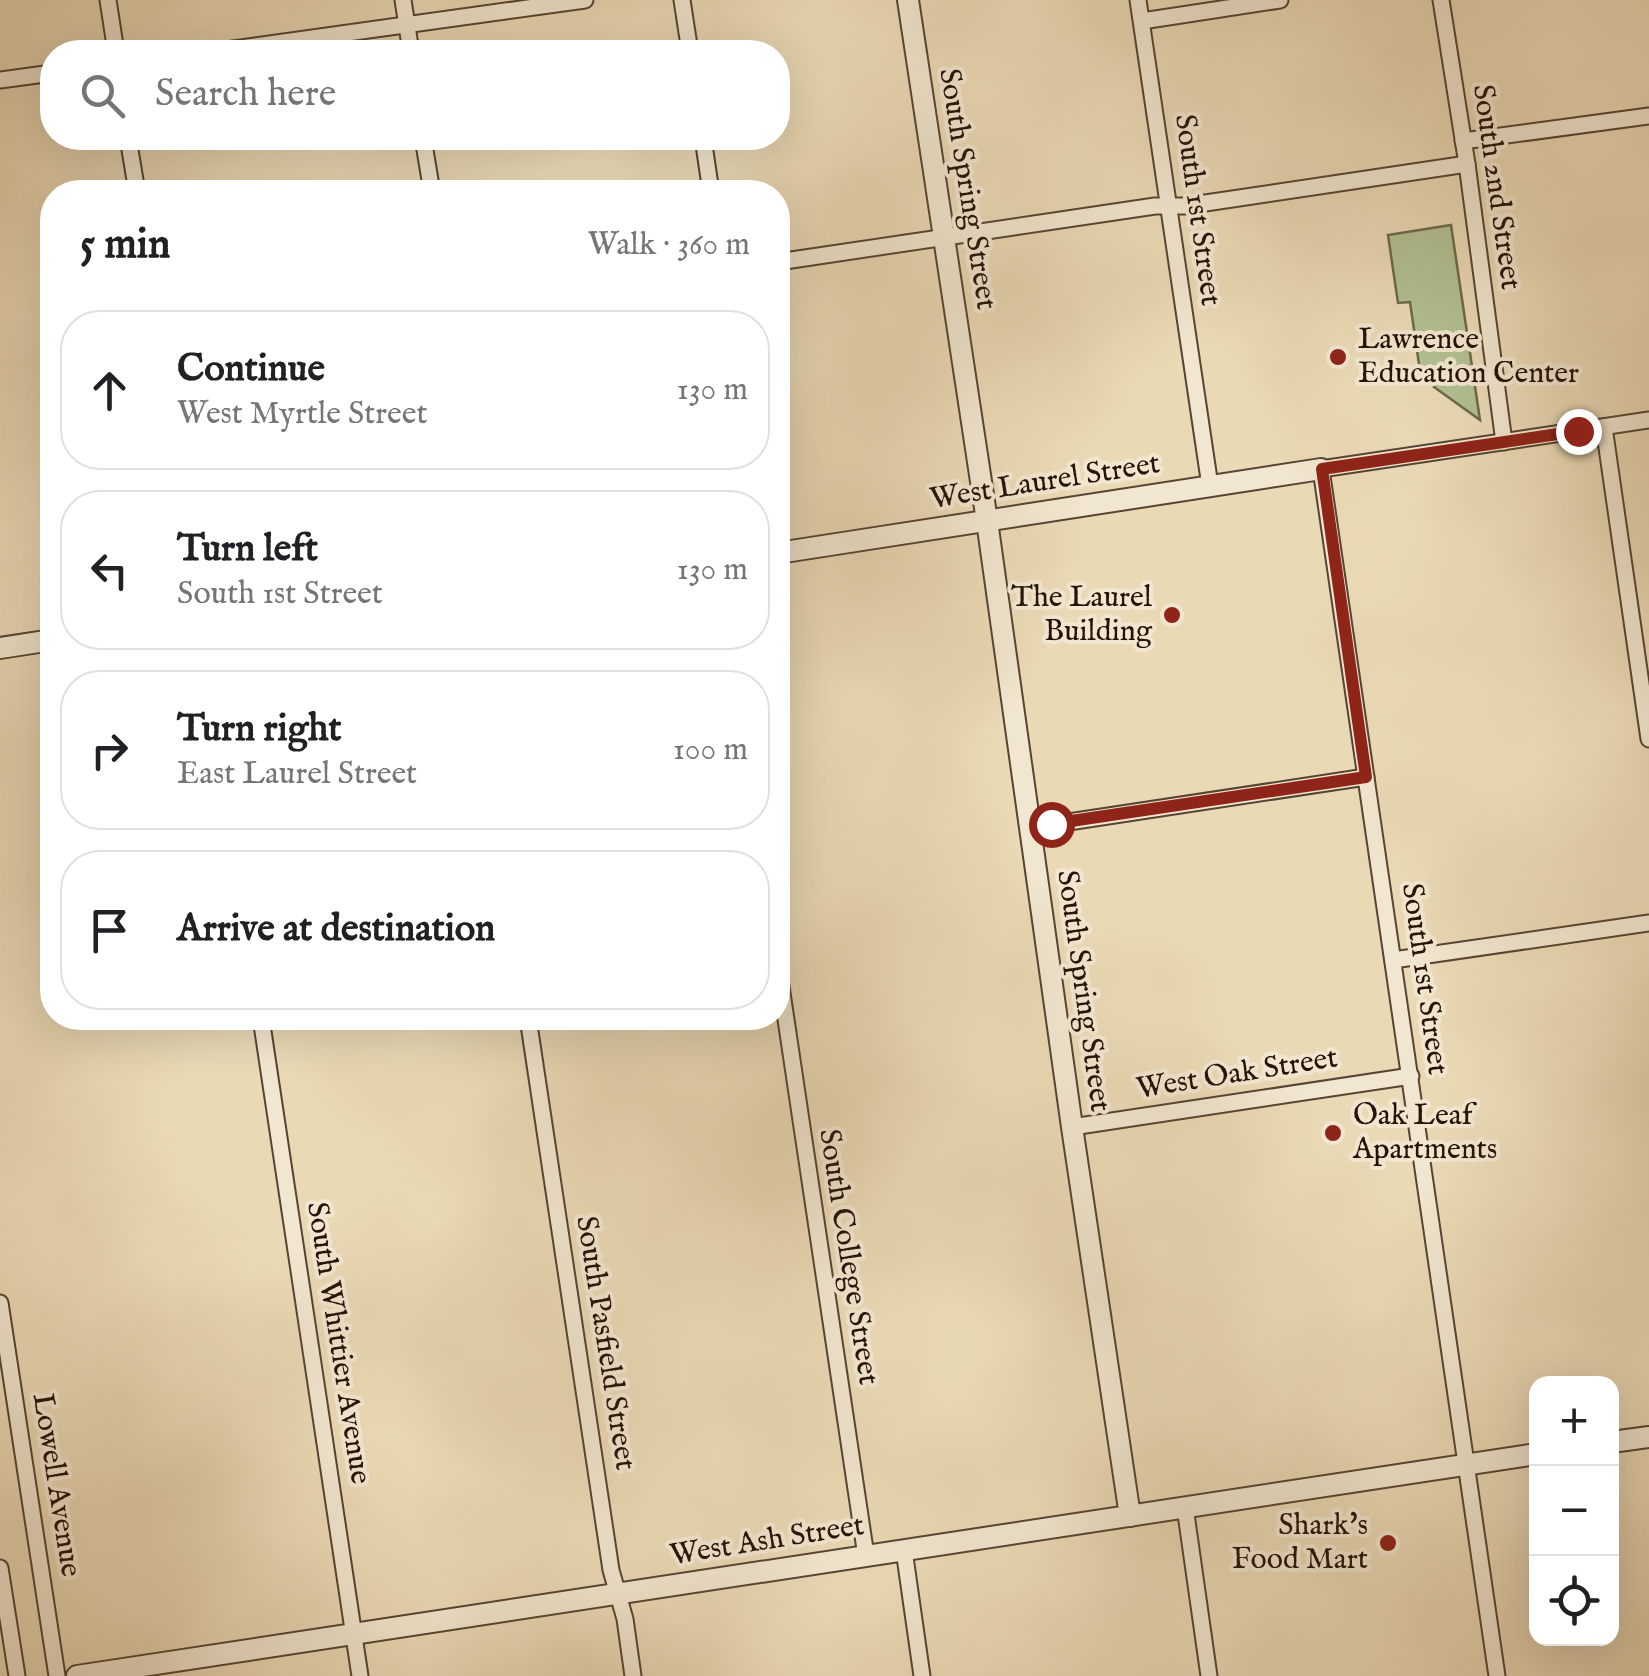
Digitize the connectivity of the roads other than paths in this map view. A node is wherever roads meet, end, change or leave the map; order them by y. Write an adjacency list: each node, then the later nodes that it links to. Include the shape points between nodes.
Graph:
1 (108, 0): 11 (street)
2 (403, 0): 10 (street)
3 (585, 0): 10 (street)
4 (682, 0): 14 (street)
5 (908, 0): 27 (street, South Spring Street)
6 (1138, 0): 9 (street, South 1st Street)
7 (1280, 0): 9 (street)
8 (1441, 0): 18 (street, South 2nd Street)
9 (1142, 21): 26 (street, South 1st Street)
10 (407, 24): 12 (street); 13 (street)
11 (114, 40)
12 (296, 40)
13 (409, 40)
14 (688, 40)
15 (40, 75): 16 (street)
16 (0, 80)
17 (1649, 116): 18 (street)
18 (1463, 141): 22 (street, South 2nd Street)
19 (130, 150): 23 (street)
20 (426, 150): 24 (street)
21 (705, 150): 25 (street)
22 (1467, 164): 26 (street); 31 (street, South 2nd Street)
23 (135, 180)
24 (430, 180)
25 (709, 180)
26 (1168, 205): 27 (street); 33 (street, South 1st Street)
27 (944, 238): 28 (street); 34 (street, South Spring Street)
28 (790, 260)
29 (1649, 420): 30 (street)
30 (1604, 427): 31 (street); 38 (street)
31 (1504, 442): 32 (street)
32 (1322, 469): 33 (street, West Laurel Street); 39 (street, South 1st Street)
33 (1210, 486): 34 (street, West Laurel Street)
34 (986, 521): 35 (street, West Laurel Street); 40 (street, South Spring Street)
35 (790, 551)
36 (40, 642): 37 (street)
37 (0, 648)
38 (1649, 740)
39 (1366, 777): 40 (street); 42 (street, South 1st Street)
40 (1029, 828): 47 (street, South Spring Street)
41 (1649, 923): 42 (street)
42 (1393, 960): 46 (street, South 1st Street)
43 (263, 1030): 59 (street, South Whittier Avenue)
44 (530, 1030): 58 (street, South Pasfield Street)
45 (788, 1030): 56 (street, South College Street)
46 (1410, 1076): 47 (street, West Oak Street); 52 (street, South 1st Street)
47 (1072, 1126): 54 (street, South Spring Street)
48 (0, 1303): 61 (street, Lowell Avenue)
49 (1649, 1436): 50 (street)
50 (1619, 1441)
51 (1529, 1455): 52 (street, West Ash Street)
52 (1467, 1464): 53 (street, West Ash Street); 67 (street, South 1st Street)
53 (1185, 1508): 54 (street, West Ash Street); 66 (street)
54 (1130, 1516): 55 (street, West Ash Street)
55 (904, 1550): 56 (street, West Ash Street); 65 (street)
56 (866, 1556): 58 (street, West Ash Street)
57 (0, 1568): 60 (street)
58 (618, 1594): 59 (street, West Ash Street); 64 (street, South Pasfield Street)
59 (354, 1634): 62 (street, West Ash Street); 63 (street, South Whittier Avenue)
60 (16, 1676)
61 (57, 1676)
62 (77, 1676)
63 (360, 1676)
64 (633, 1676)
65 (922, 1676)
66 (1209, 1676)
67 (1497, 1676)

